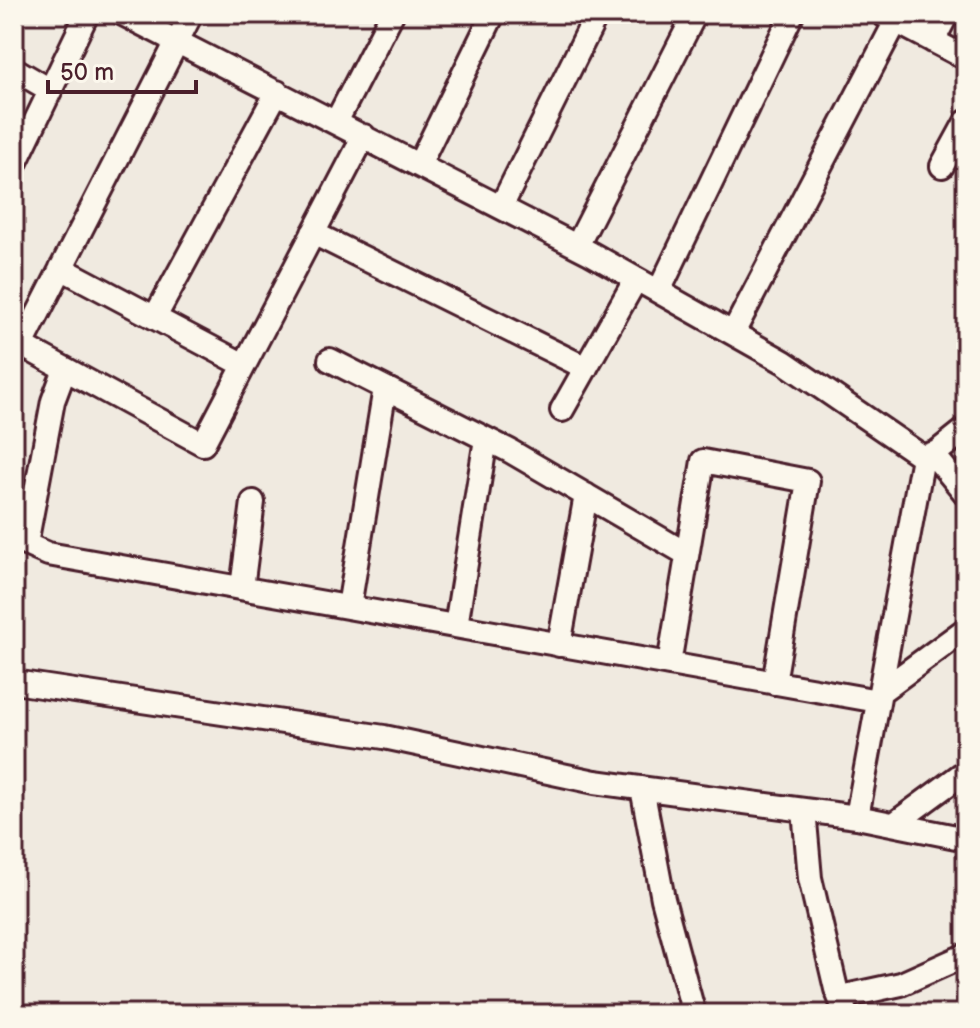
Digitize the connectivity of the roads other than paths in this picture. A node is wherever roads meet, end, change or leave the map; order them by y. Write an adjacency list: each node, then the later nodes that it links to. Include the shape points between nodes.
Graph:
1 (87, 14): 15 (street)
2 (123, 14): 11 (street)
3 (191, 14): 11 (street)
4 (392, 14): 17 (street)
5 (493, 14): 20 (street)
6 (597, 14): 23 (street)
7 (695, 14): 25 (street)
8 (792, 14): 28 (street)
9 (947, 14): 12 (street)
10 (890, 17): 12 (street); 30 (street)
11 (177, 41): 16 (street); 26 (street)
12 (933, 41): 13 (street)
13 (966, 58)
14 (14, 69): 15 (street)
15 (50, 90): 21 (street)
16 (277, 92): 17 (street); 29 (street)
17 (336, 122): 19 (street)
18 (966, 122): 22 (street)
19 (364, 136): 20 (street); 24 (street)
20 (419, 165): 23 (street)
21 (14, 166)
22 (942, 166)
23 (501, 207): 25 (street)
24 (313, 233): 33 (street); 34 (street)
25 (577, 246): 27 (street)
26 (61, 268): 29 (street); 31 (street)
27 (636, 279): 28 (street); 34 (street)
28 (659, 291): 30 (street)
29 (155, 317): 33 (street)
30 (733, 333): 40 (street)
31 (18, 343): 35 (street)
32 (330, 360): 36 (street)
33 (244, 365): 35 (street, via 203,444)
34 (586, 368): 37 (street)
35 (65, 369): 44 (street)
36 (385, 388): 39 (street); 47 (street)
37 (562, 410)
38 (966, 429): 40 (street)
39 (486, 439): 42 (street); 48 (street)
40 (928, 455): 41 (street); 54 (street)
41 (966, 494)
42 (586, 495): 45 (street); 50 (street)
43 (253, 502): 46 (street)
44 (20, 542): 46 (street, via 48,554)
45 (685, 553): 51 (street); 53 (street, via 703,461 808,481)
46 (242, 588): 47 (street)
47 (349, 607): 48 (street)
48 (456, 626): 50 (street)
49 (966, 629): 54 (street)
50 (559, 645): 51 (street)
51 (669, 664): 53 (street)
52 (14, 682): 56 (street, via 384,737)
53 (774, 683): 54 (street)
54 (879, 696): 58 (street)
55 (966, 771): 59 (street)
56 (642, 788): 57 (street); 63 (street, via 663,899)
57 (804, 810): 58 (street); 62 (street, via 810,878)
58 (857, 817): 59 (street)
59 (894, 824): 60 (street)
60 (966, 839)
61 (966, 955): 62 (street)
62 (844, 1006)
63 (694, 1014)

